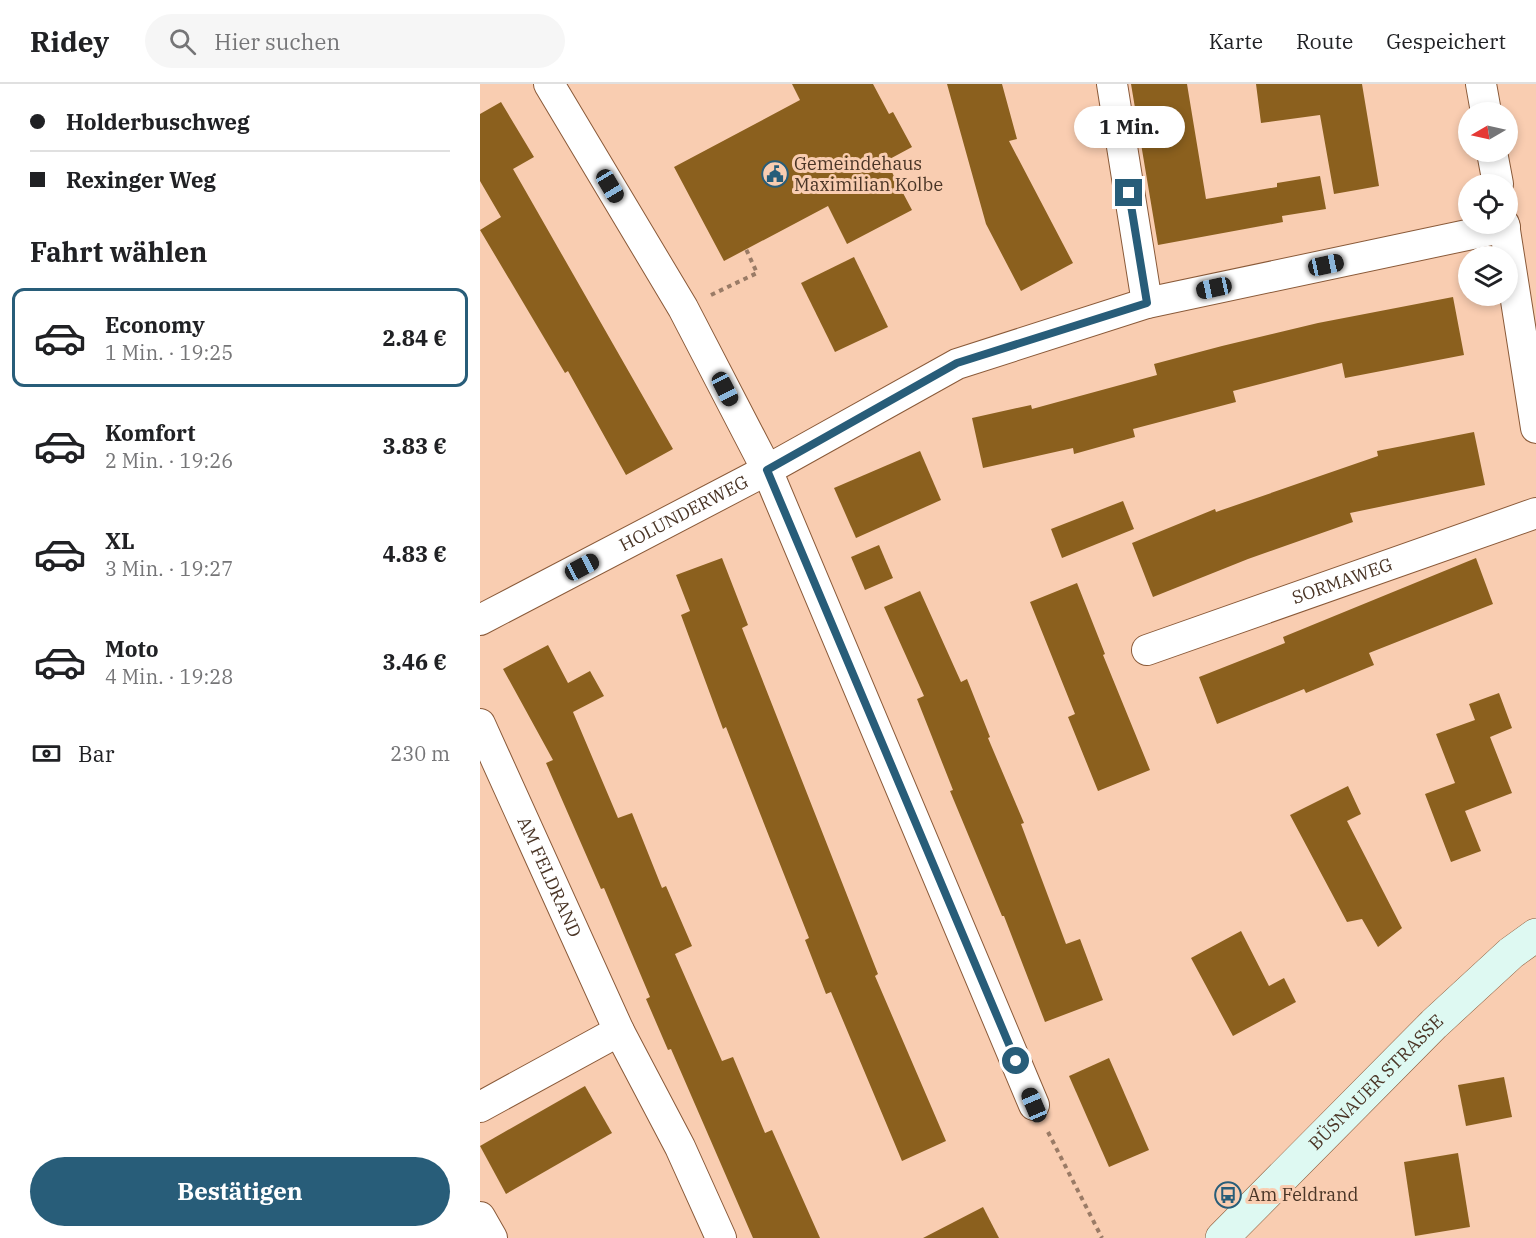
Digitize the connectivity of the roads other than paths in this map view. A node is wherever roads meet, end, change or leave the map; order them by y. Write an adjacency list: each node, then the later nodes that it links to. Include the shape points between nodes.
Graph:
1 (549, 84): 10 (street, via 683,308)
2 (1112, 84): 7 (street)
3 (1481, 84): 4 (street)
4 (1484, 102)
5 (1463, 234): 7 (street, HOLUNDERWEG)
6 (1506, 234): 8 (street)
7 (1147, 303): 10 (street, HOLUNDERWEG, via 957,363)
8 (1529, 335): 9 (street)
9 (1536, 428)
10 (767, 470): 12 (street, HOLUNDERWEG); 17 (street)
11 (1536, 513): 13 (street, SORMAWEG)
12 (480, 620)
13 (1147, 650)
14 (480, 724): 16 (street, AM FELDRAND)
15 (1536, 934): 22 (street, BÜSNAUER STRASSE, via 1434,1024)
16 (619, 1030): 18 (street); 21 (street, AM FELDRAND, via 680,1147)
17 (1034, 1105)
18 (480, 1107)
19 (480, 1217): 20 (street)
20 (492, 1238)
21 (721, 1238)
22 (1222, 1238)

